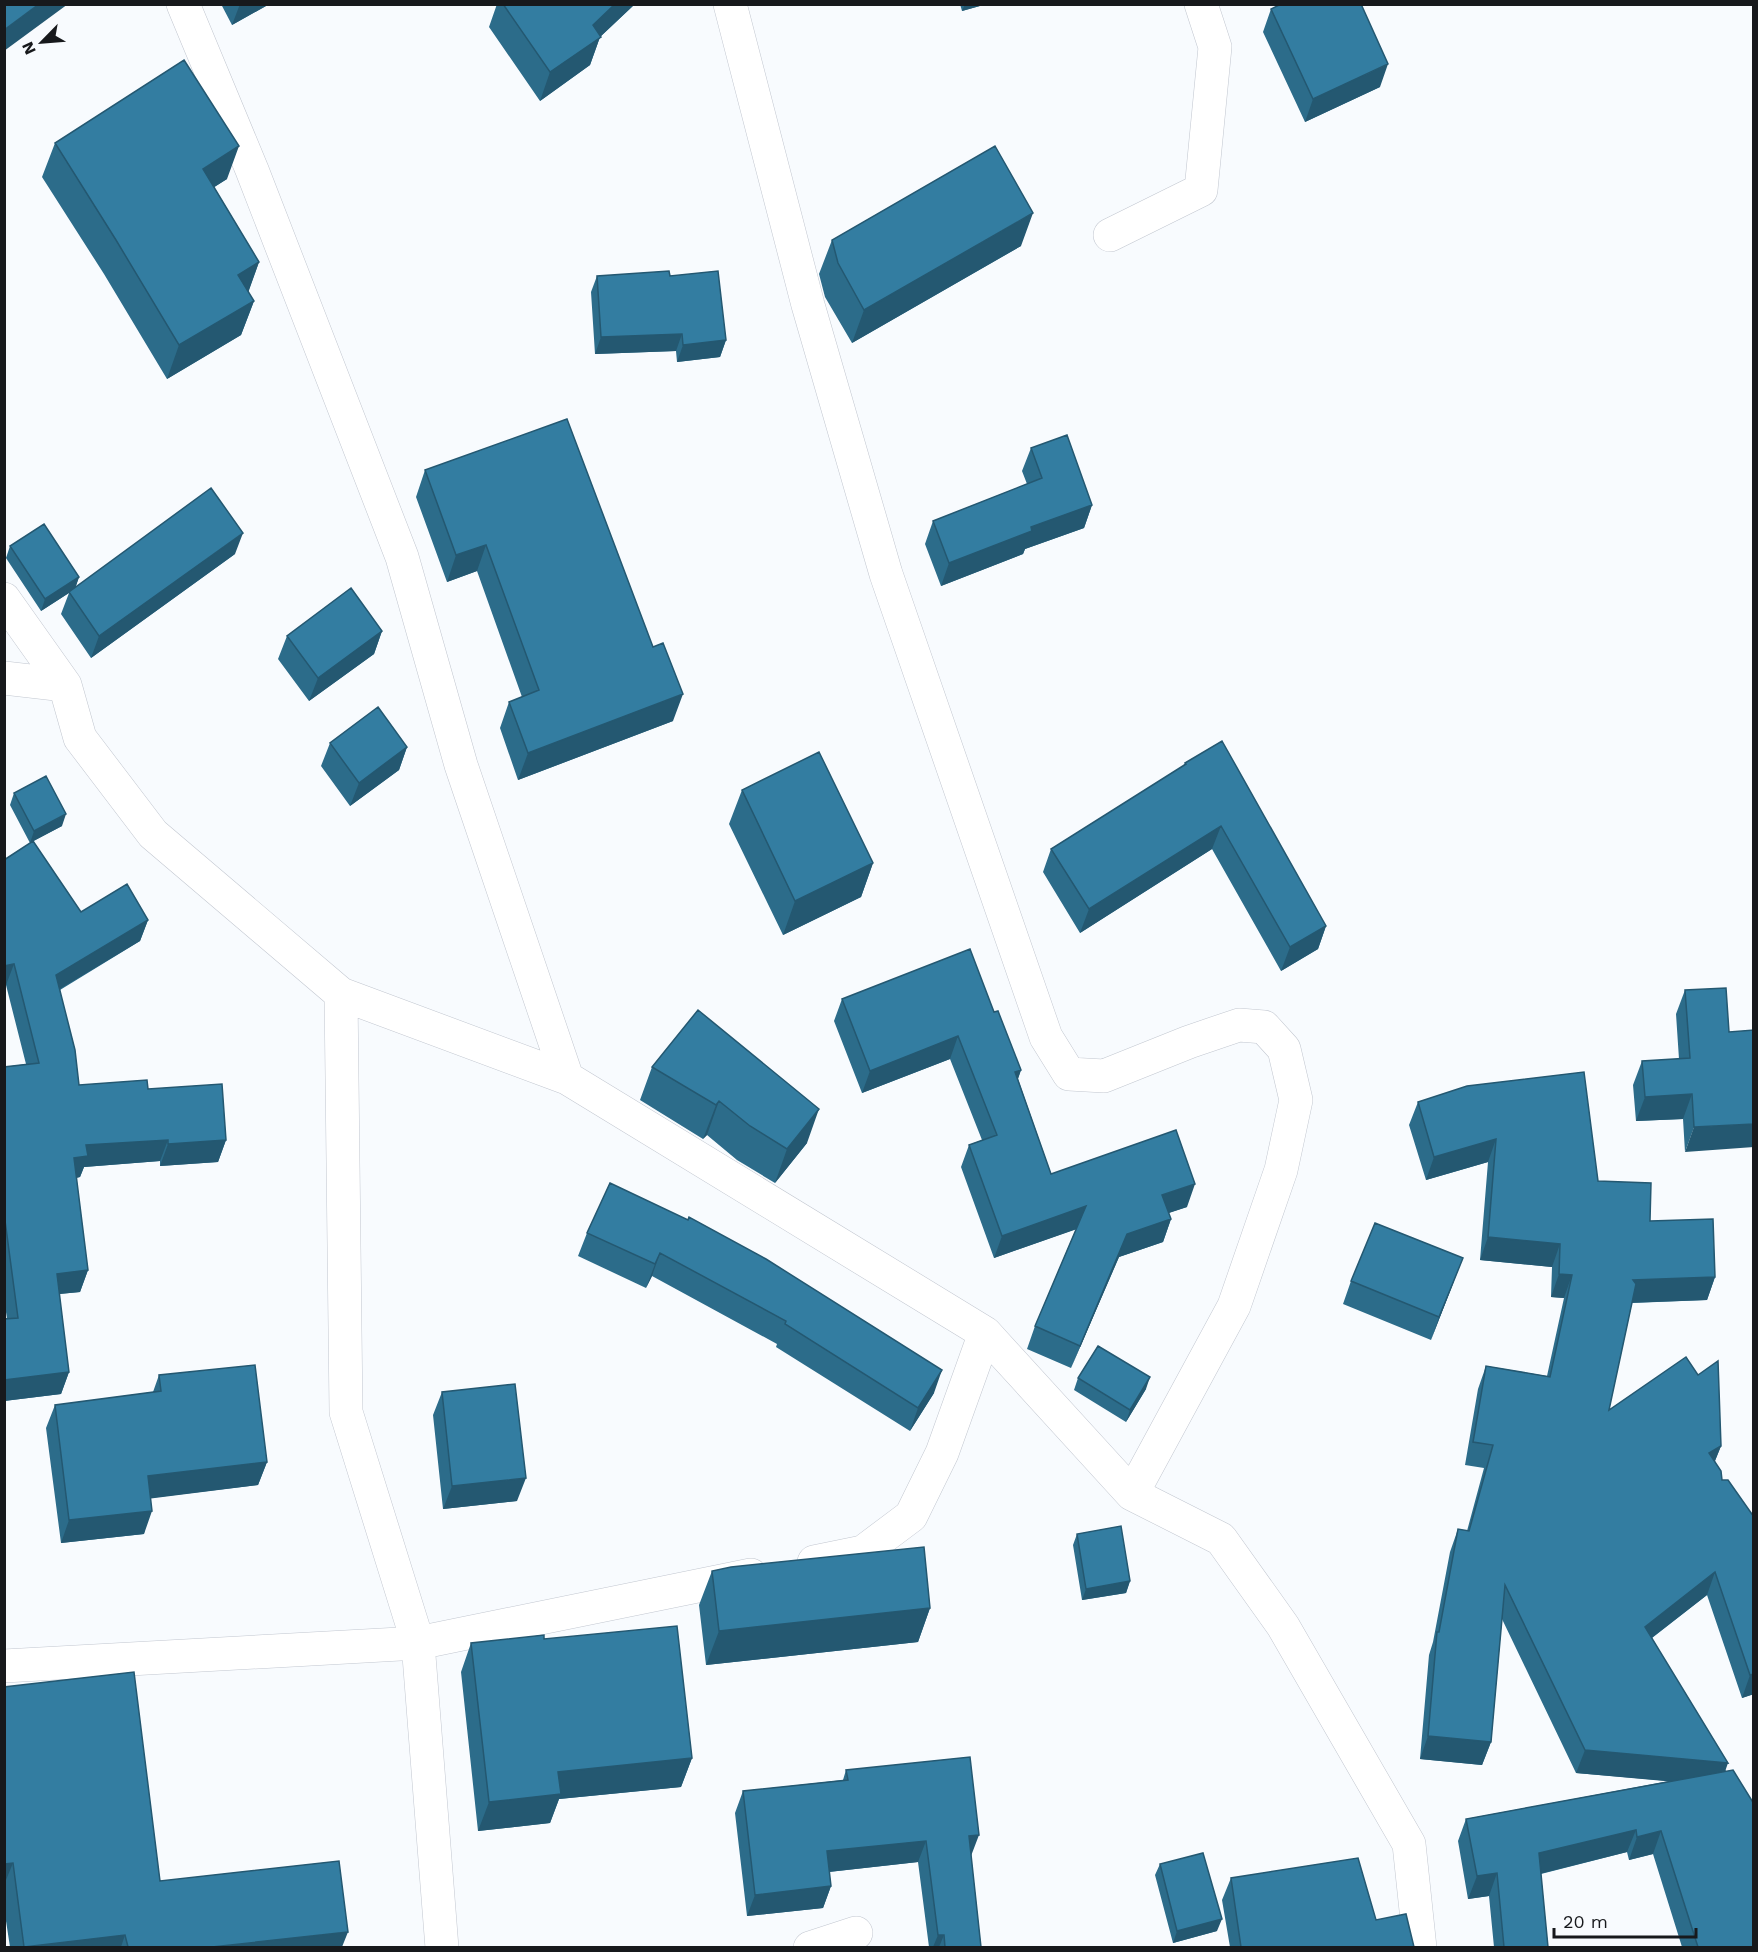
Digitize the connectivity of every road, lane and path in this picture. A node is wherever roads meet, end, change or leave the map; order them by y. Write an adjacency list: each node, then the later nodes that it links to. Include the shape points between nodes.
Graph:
1 (183, 4): 9 (street, via 402,556 461,765)
2 (730, 4): 11 (street, via 808,305 886,574 1046,1037 1069,1074 1081,1075 1104,1076 1239,1025 1264,1028 1284,1049 1296,1100 1281,1170 1234,1306)
3 (1201, 4): 4 (street, via 1215,46 1201,190)
4 (1110, 236)
5 (4, 599): 7 (street)
6 (4, 678): 7 (street)
7 (65, 685): 8 (street, via 80,738 153,834)
8 (341, 994): 9 (street); 12 (street, via 346,1412)
9 (567, 1078): 10 (street)
10 (985, 1333): 11 (street); 12 (street, via 942,1453 911,1516 863,1552)
11 (1132, 1494): 17 (street, via 1221,1539 1283,1626 1409,1844)
12 (418, 1643): 13 (street); 15 (street)
13 (4, 1666)
14 (856, 1933): 16 (street)
15 (442, 1947)
16 (810, 1947)
17 (1420, 1947)

